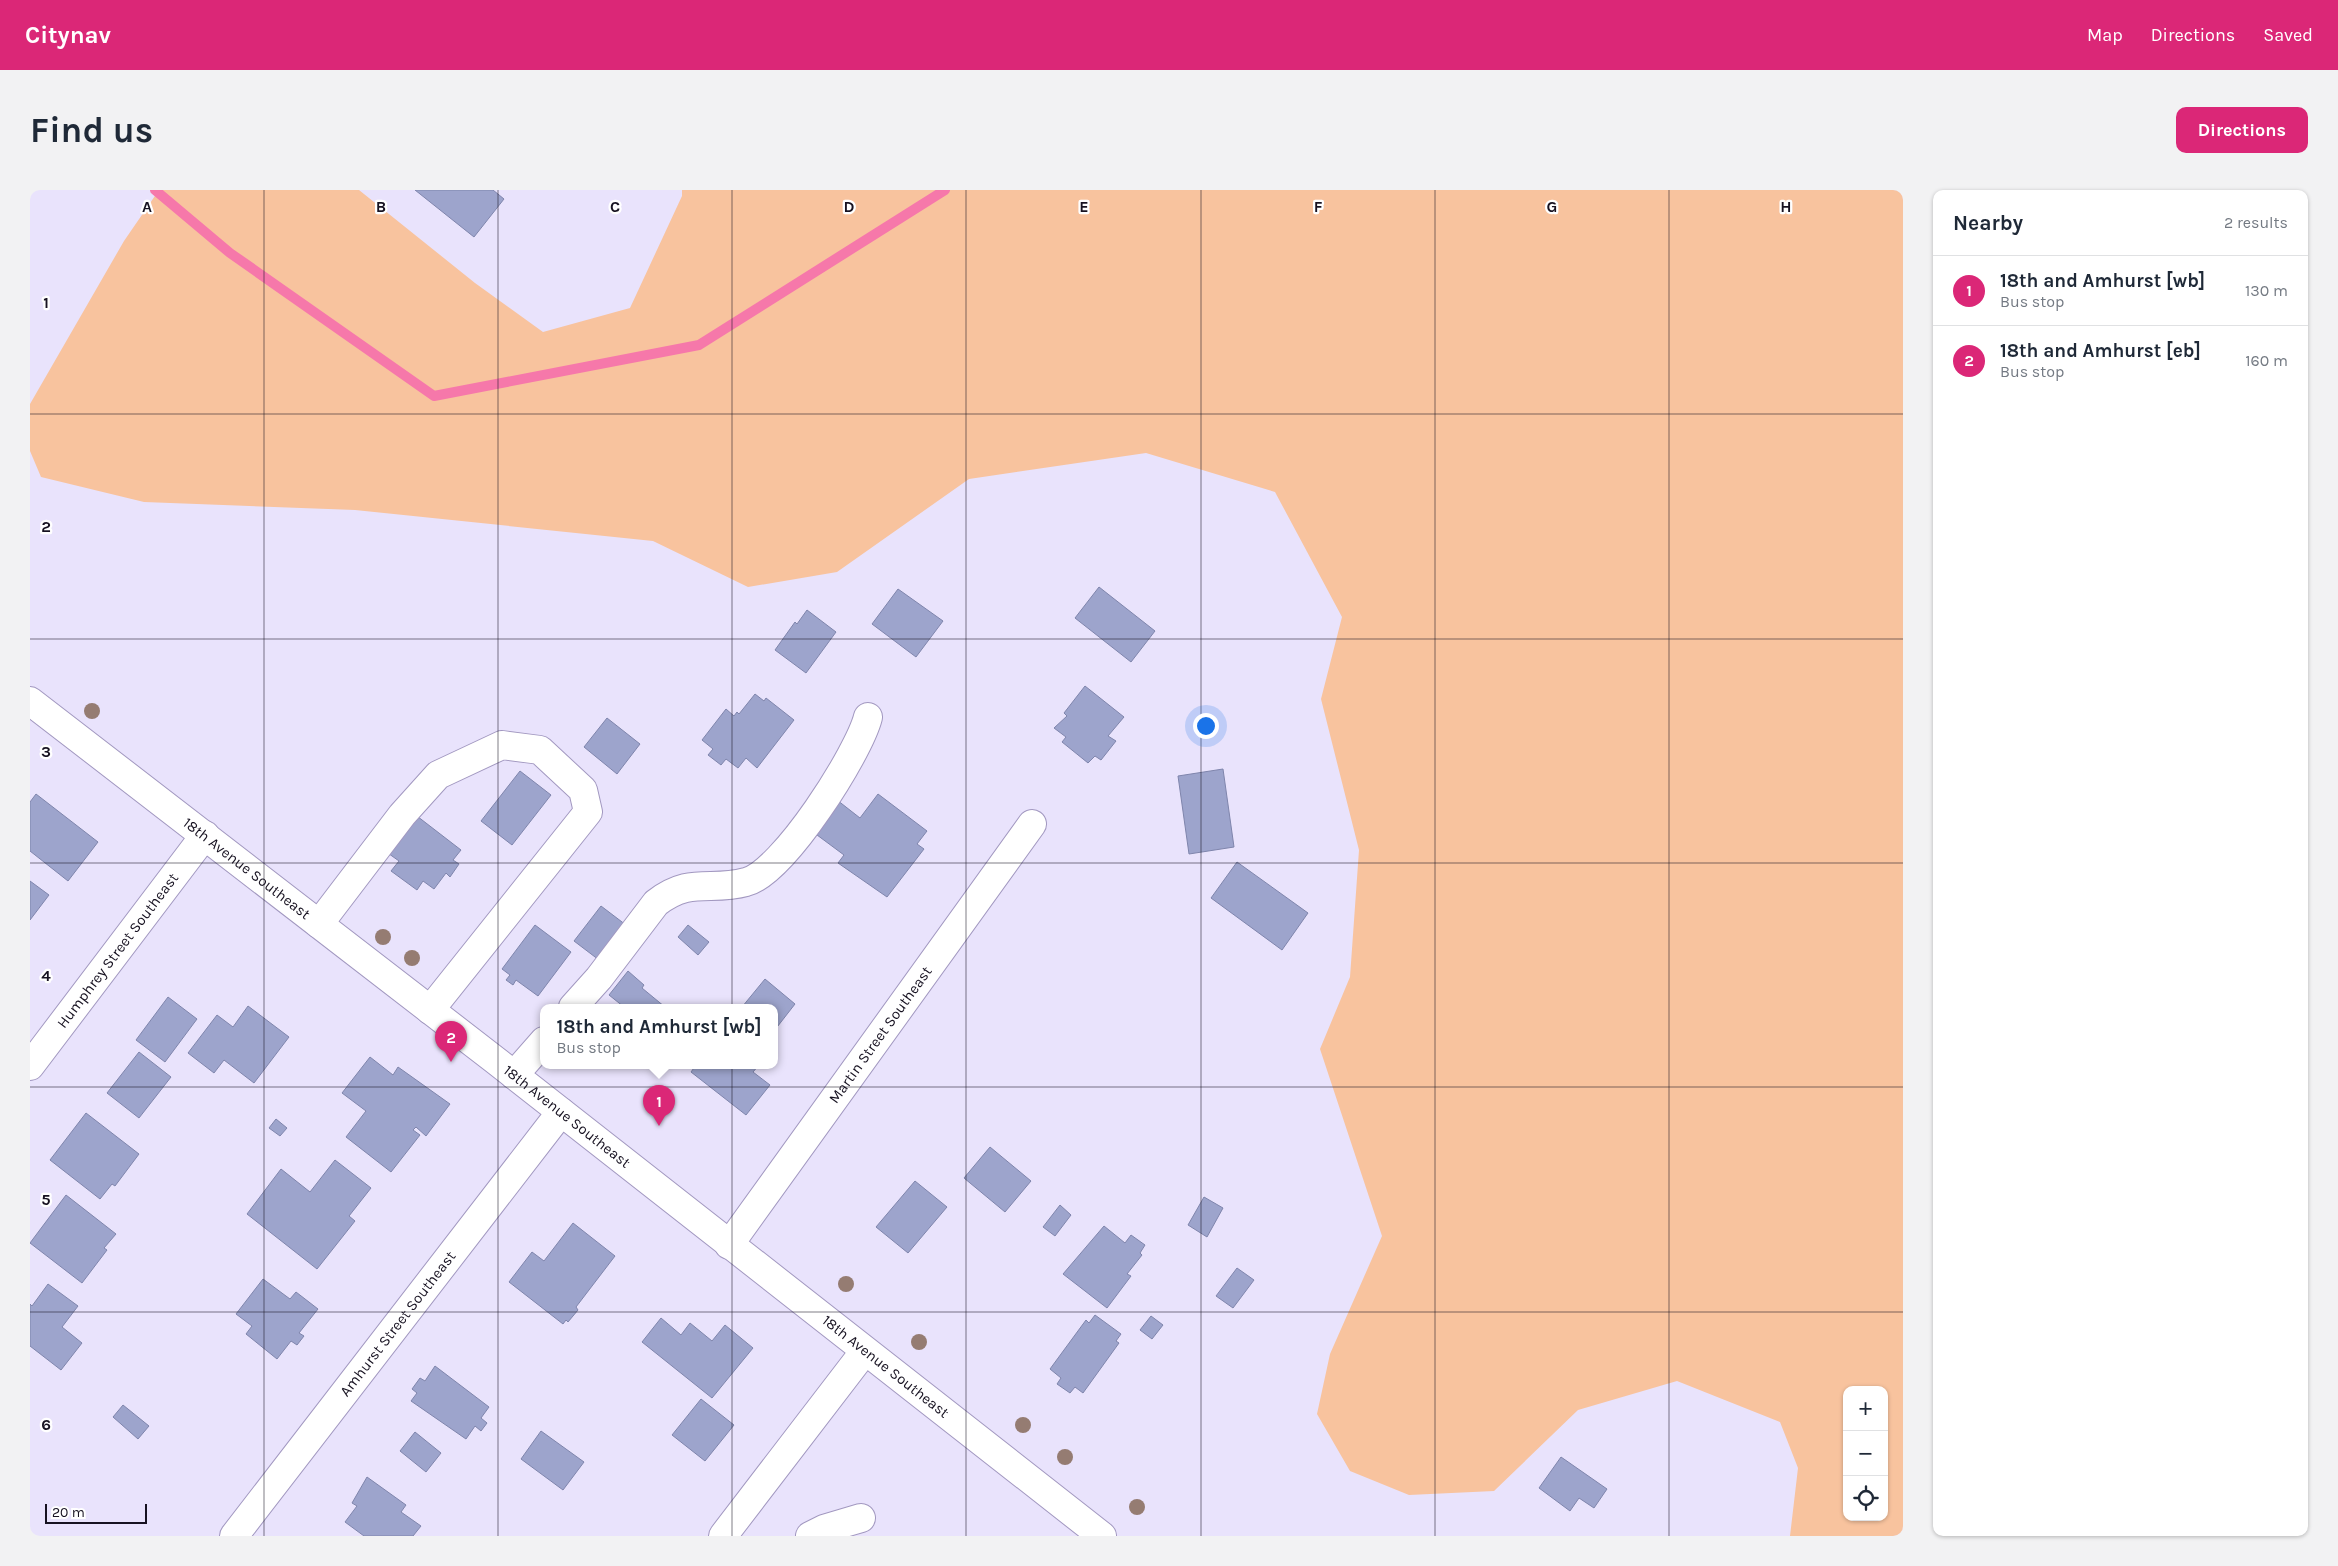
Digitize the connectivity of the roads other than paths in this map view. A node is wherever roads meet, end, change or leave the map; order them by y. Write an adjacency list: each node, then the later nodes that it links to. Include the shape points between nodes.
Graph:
1 (30, 701): 4 (street, 18th Avenue Southeast)
2 (868, 717): 6 (street, via 853,755 794,841 774,864 747,882 686,887 665,896)
3 (1032, 824): 12 (street, Martin Street Southeast)
4 (205, 836): 5 (street, 18th Avenue Southeast); 9 (street, Humphrey Street Southeast)
5 (319, 924): 7 (street, 18th Avenue Southeast); 7 (street, via 402,816 438,776 502,746 540,750 584,790 588,812)
6 (576, 1004)
7 (430, 1010): 10 (street, 18th Avenue Southeast)
8 (540, 1046): 10 (street)
9 (30, 1066)
10 (514, 1075): 11 (street, 18th Avenue Southeast)
11 (561, 1112): 12 (street, 18th Avenue Southeast); 15 (street, Amhurst Street Southeast)
12 (729, 1245): 13 (street, 18th Avenue Southeast)
13 (864, 1352): 16 (street); 18 (street, 18th Avenue Southeast)
14 (861, 1518): 17 (street)
15 (234, 1536)
16 (723, 1536)
17 (810, 1536)
18 (1102, 1536)

